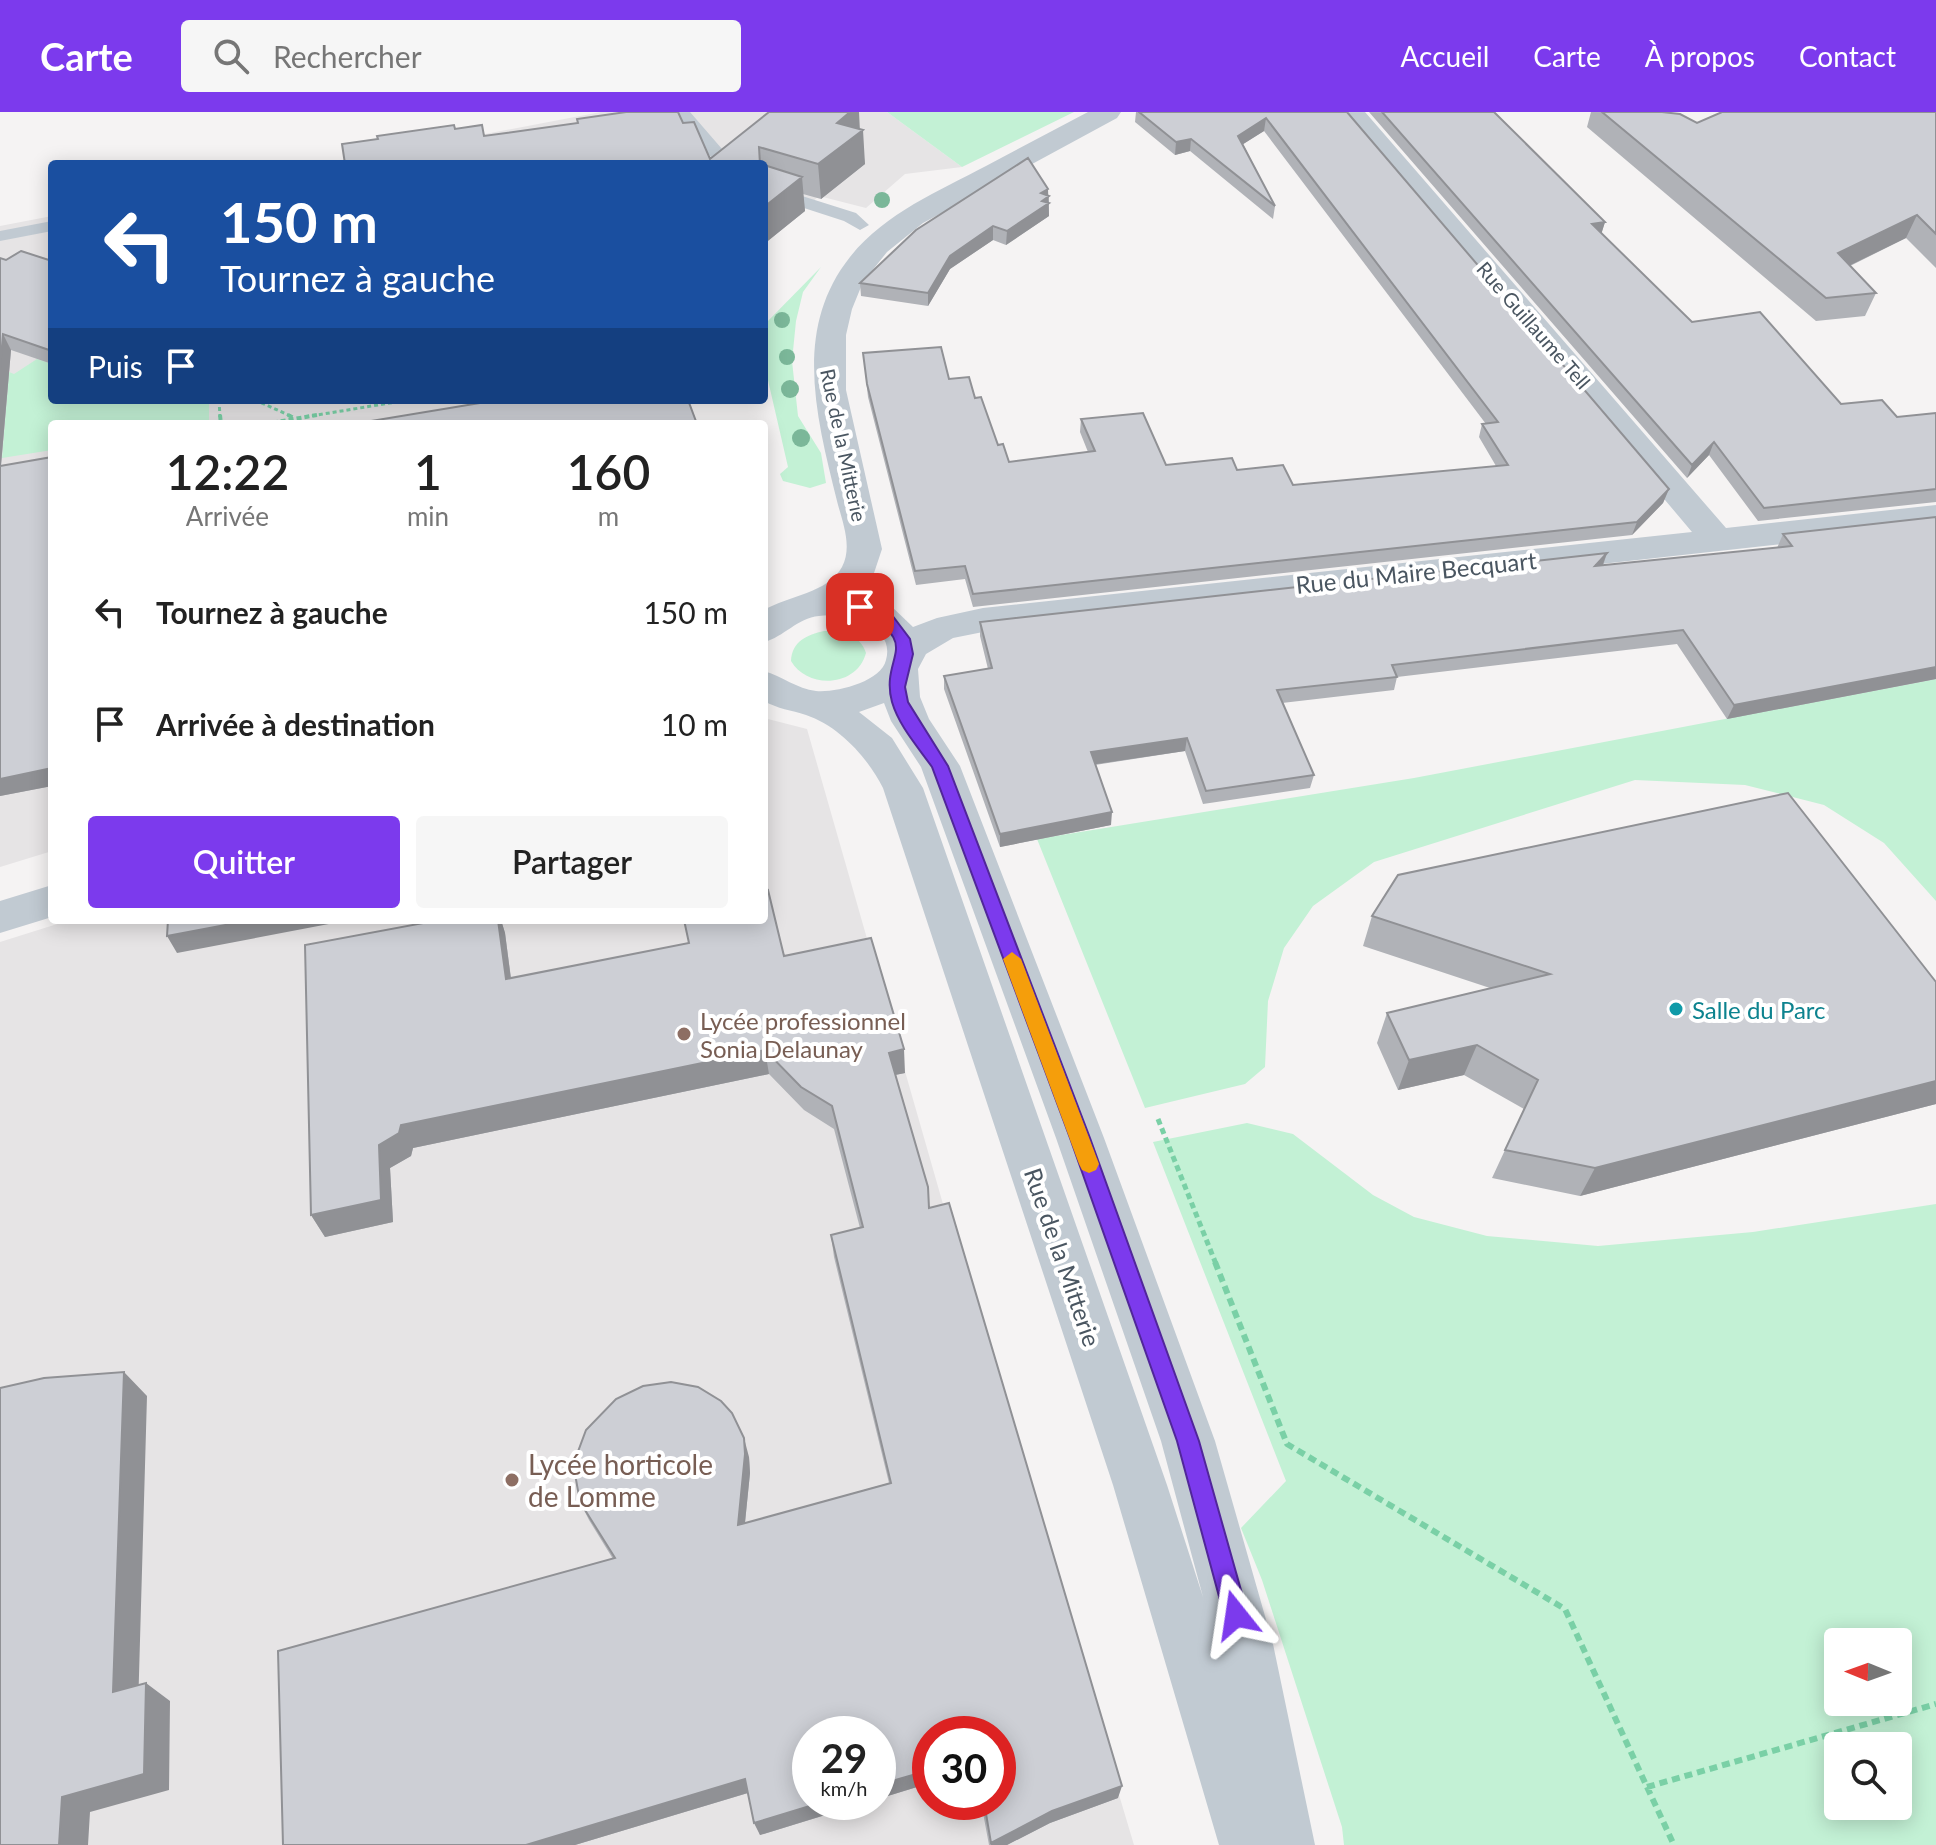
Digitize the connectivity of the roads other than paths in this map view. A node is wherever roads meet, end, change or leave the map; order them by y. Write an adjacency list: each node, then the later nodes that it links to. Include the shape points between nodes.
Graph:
1 (1108, 112): 11 (street, Rue de la Mitterie, via 912,218 880,242 848,282 829,333 826,374 865,549 853,578)
2 (1351, 112): 10 (street, Rue Guillaume Tell)
3 (620, 121): 4 (lane, via 683,114)
4 (723, 160)
5 (768, 190): 6 (lane)
6 (860, 225)
7 (48, 227): 8 (lane)
8 (0, 236)
9 (1936, 516): 10 (street, Rue du Maire Becquart)
10 (1717, 539): 13 (street, Rue du Maire Becquart, via 983,620 925,634)
11 (804, 607): 12 (street, Rue de la Mitterie); 13 (street, via 849,604 879,614 899,631)
12 (768, 627)
13 (903, 662): 14 (street, Rue du Maire Becquart, via 887,685 844,704); 18 (street, via 900,702 940,766 1188,1441 1244,1644)
14 (782, 695): 17 (street, Rue de la Mitterie, via 872,740 903,788 1140,1485)
15 (48, 902): 16 (street)
16 (0, 917)
17 (1250, 1845)
18 (1284, 1845)

